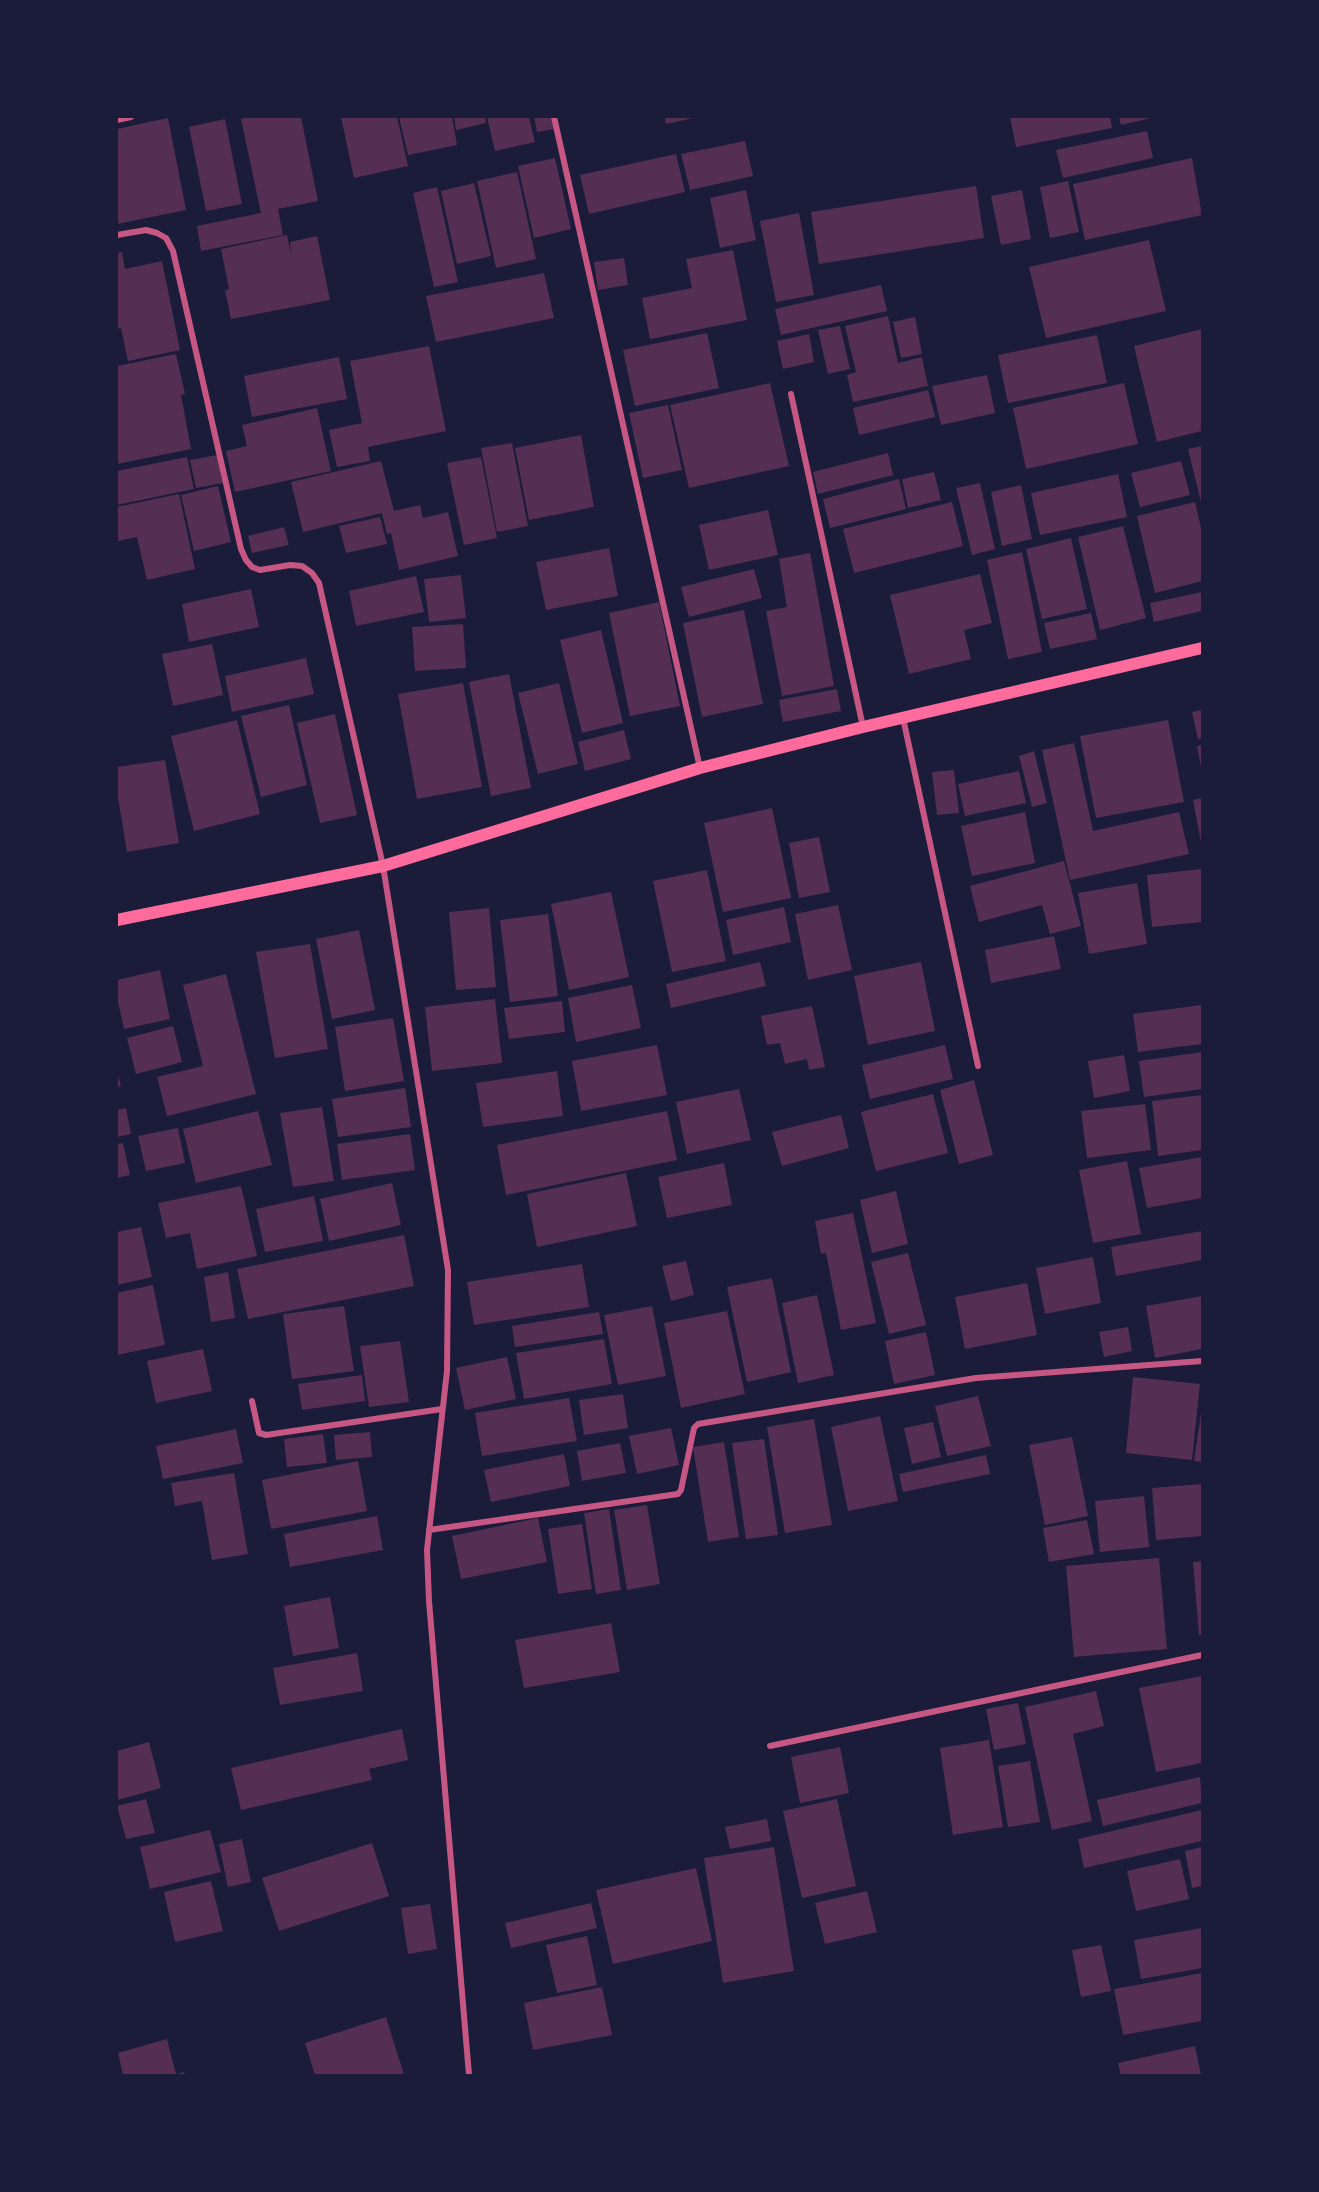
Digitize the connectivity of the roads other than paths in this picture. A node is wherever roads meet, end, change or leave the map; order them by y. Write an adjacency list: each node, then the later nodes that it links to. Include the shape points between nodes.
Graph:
1 (130, 117): 3 (street)
2 (554, 117): 9 (street)
3 (117, 120)
4 (117, 235): 10 (street, via 146,230 157,233 166,238 173,251 246,560 260,570 302,566 319,583)
5 (792, 394): 8 (street)
6 (1202, 648): 7 (main road)
7 (903, 718): 8 (main road); 12 (street)
8 (863, 727): 9 (main road)
9 (700, 768): 10 (main road)
10 (383, 866): 11 (main road); 15 (street, via 448,1270 447,1371)
11 (117, 920)
12 (978, 1066)
13 (1202, 1361): 16 (street, via 976,1378 698,1424 678,1494)
14 (252, 1401): 15 (street, via 259,1433 266,1436)
15 (442, 1409): 16 (street)
16 (429, 1530): 19 (street, via 429,1601)
17 (1202, 1655): 18 (street)
18 (770, 1746)
19 (469, 2075)

